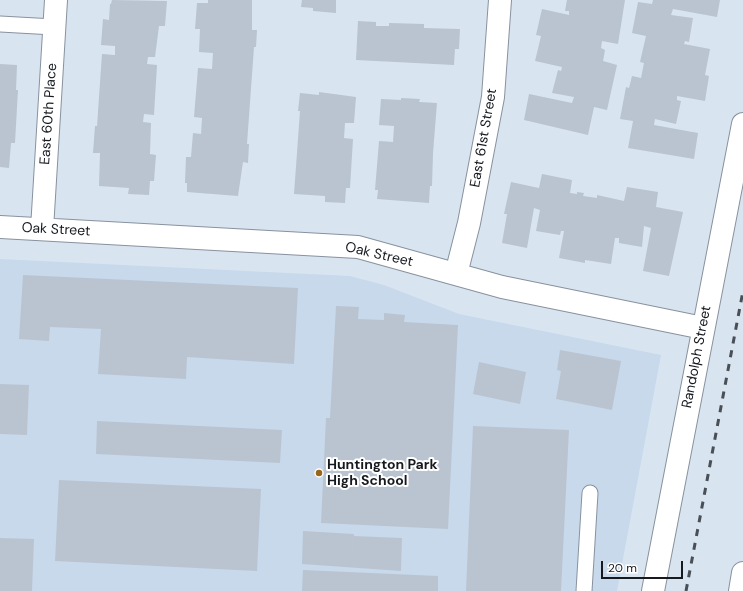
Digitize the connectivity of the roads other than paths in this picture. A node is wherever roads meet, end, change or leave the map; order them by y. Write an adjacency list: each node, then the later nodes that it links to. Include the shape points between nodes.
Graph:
1 (56, 0): 4 (street, East 60th Place)
2 (500, 0): 8 (street, East 61st Street, via 493,97 469,223)
3 (0, 24): 4 (lane)
4 (54, 27): 7 (street, East 60th Place)
5 (743, 124): 9 (street, Randolph Street)
6 (0, 227): 7 (street, Oak Street)
7 (42, 229): 8 (street, Oak Street, via 358,247)
8 (456, 274): 9 (street, Oak Street, via 502,287)
9 (703, 328): 13 (street, Randolph Street)
10 (590, 493): 12 (lane)
11 (743, 573): 14 (street)
12 (584, 591)
13 (653, 591)
14 (740, 591)

